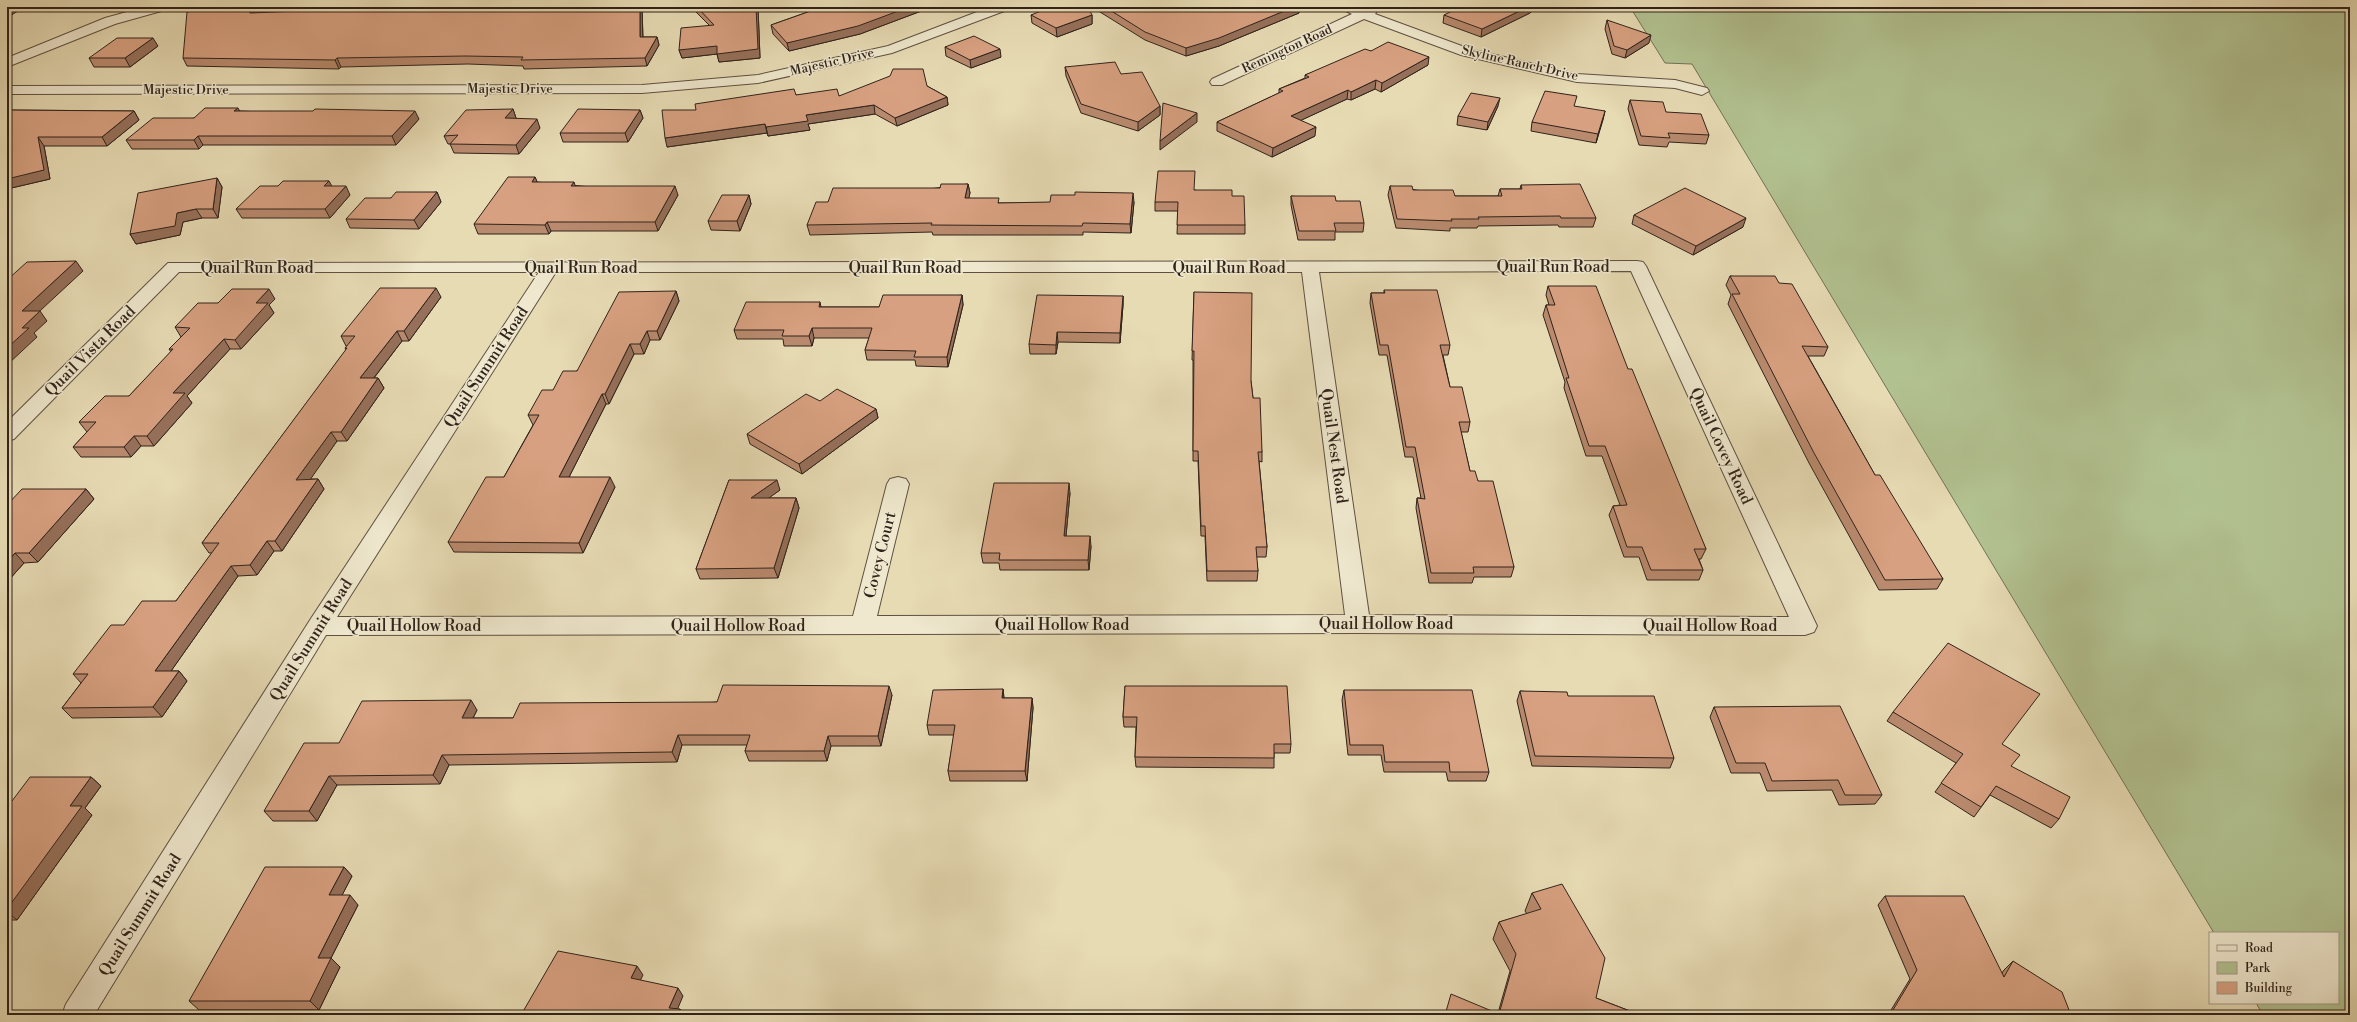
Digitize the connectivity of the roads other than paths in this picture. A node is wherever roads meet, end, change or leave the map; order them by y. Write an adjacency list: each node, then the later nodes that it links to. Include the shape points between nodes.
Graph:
1 (160, 7): 6 (street, via 110,21)
2 (1002, 7): 8 (street, Majestic Drive, via 892,48 758,79 650,88)
3 (1345, 7): 5 (street, Skyline Ranch Drive)
4 (1378, 7): 5 (street, Remington Road)
5 (1364, 14): 7 (street, Remington Road); 9 (street, Skyline Ranch Drive, via 1466,52 1577,78 1675,84)
6 (7, 63)
7 (1217, 82)
8 (7, 90)
9 (1702, 91)
10 (1637, 266): 13 (street, Quail Run Road); 19 (street, Quail Covey Road)
11 (174, 268): 12 (street, Quail Run Road); 14 (street, Quail Vista Road)
12 (550, 268): 13 (street, Quail Run Road); 17 (street, Quail Summit Road)
13 (1310, 268): 16 (street, Quail Nest Road)
14 (7, 434)
15 (898, 484): 18 (street, Covey Court)
16 (1358, 624): 18 (street, Quail Hollow Road); 19 (street, Quail Hollow Road)
17 (319, 626): 18 (street, Quail Hollow Road); 20 (street, Quail Summit Road)
18 (862, 626)
19 (1805, 626)
20 (77, 1015)

